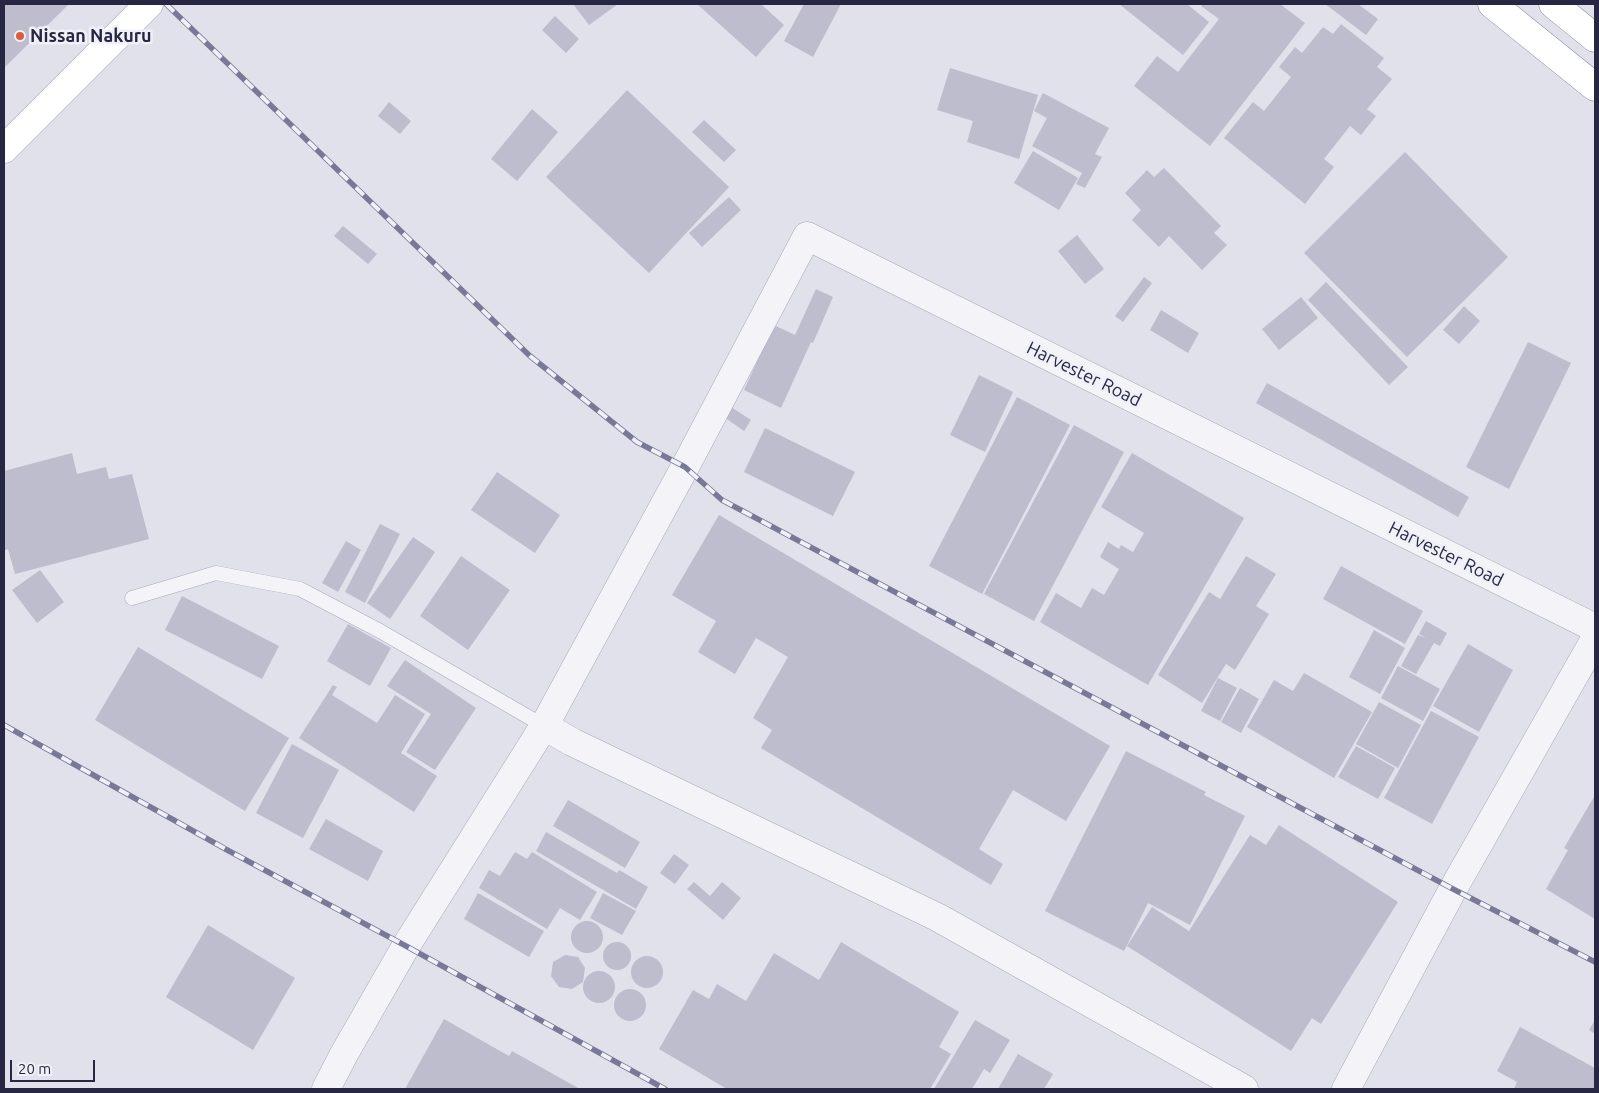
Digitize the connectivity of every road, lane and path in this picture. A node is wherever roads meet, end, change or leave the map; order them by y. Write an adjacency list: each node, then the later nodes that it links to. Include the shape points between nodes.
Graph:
1 (149, 4): 6 (main road)
2 (1492, 4): 5 (main road)
3 (1553, 4): 4 (main road)
4 (1595, 38)
5 (1595, 87)
6 (4, 149)
7 (132, 598): 10 (lane, via 216,573 300,589 380,631)
8 (1595, 628): 10 (street, Harvester Road, via 807,236)
9 (1595, 638): 13 (street, via 1453,889)
10 (544, 726): 11 (street, via 406,946); 12 (street, via 937,917)
11 (326, 1089)
12 (1244, 1089)
13 (1346, 1089)

